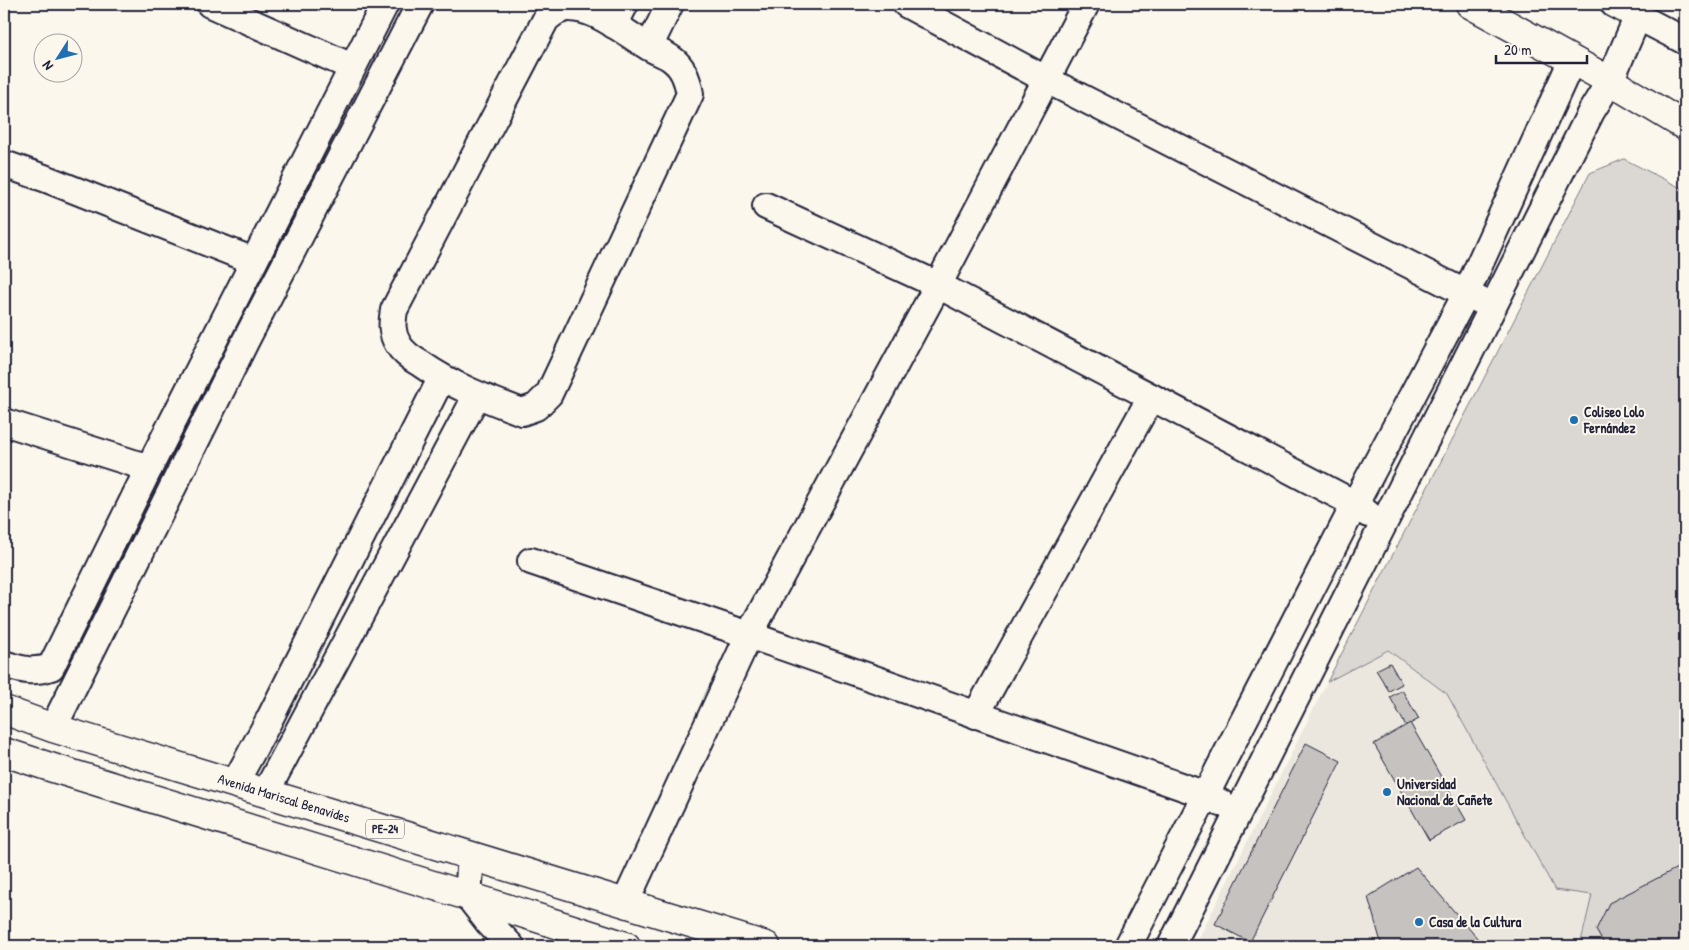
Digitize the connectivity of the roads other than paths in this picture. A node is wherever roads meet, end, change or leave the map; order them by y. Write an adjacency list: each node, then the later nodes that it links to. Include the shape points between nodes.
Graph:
1 (210, 4): 14 (street)
2 (384, 4): 14 (street)
3 (420, 4): 36 (street, via 246,340)
4 (670, 4): 12 (street)
5 (906, 4): 15 (street)
6 (1086, 4): 15 (street)
7 (1470, 4): 13 (main road)
8 (1614, 4): 10 (street)
9 (619, 14): 12 (street); 24 (street, via 566,8 546,19 394,310 391,323 398,344 411,358)
10 (1638, 16): 11 (street); 16 (street)
11 (1685, 41)
12 (649, 47): 25 (street, via 674,60 681,68 690,94 549,394 536,407 522,412)
13 (1572, 60): 16 (main road); 22 (street)
14 (352, 67): 20 (street)
15 (1047, 80): 21 (street); 22 (street)
16 (1610, 81): 17 (main road); 23 (street, via 1591,112)
17 (1685, 126)
18 (4, 164): 20 (street)
19 (766, 206): 21 (street)
20 (254, 261): 28 (street)
21 (938, 285): 26 (street); 32 (street)
22 (1466, 294): 23 (street); 29 (street)
23 (1493, 307): 30 (street)
24 (441, 378): 25 (street); 38 (street)
25 (477, 395): 39 (street)
26 (1151, 397): 29 (street); 35 (street)
27 (4, 422): 28 (street)
28 (149, 468): 33 (street, via 52,667 38,671)
29 (1355, 504): 30 (street); 40 (street)
30 (1382, 526): 41 (street)
31 (531, 561): 32 (street)
32 (749, 636): 35 (street); 44 (street)
33 (4, 664)
34 (4, 710): 36 (main road, Avenida Mariscal Benavides / PE-24)
35 (976, 715): 40 (street)
36 (53, 728): 38 (main road, Avenida Mariscal Benavides / PE-24)
37 (4, 752): 43 (main road)
38 (235, 783): 39 (main road, Avenida Mariscal Benavides / PE-24)
39 (266, 792): 42 (main road, Avenida Mariscal Benavides / PE-24)
40 (1206, 795): 41 (street); 48 (street)
41 (1238, 813): 49 (street)
42 (472, 856): 43 (street); 44 (main road, Avenida Mariscal Benavides / PE-24)
43 (468, 896): 45 (street); 46 (main road)
44 (625, 903): 47 (main road, Avenida Mariscal Benavides / PE-24)
45 (511, 946)
46 (626, 946)
47 (766, 946)
48 (1128, 946)
49 (1171, 946)

